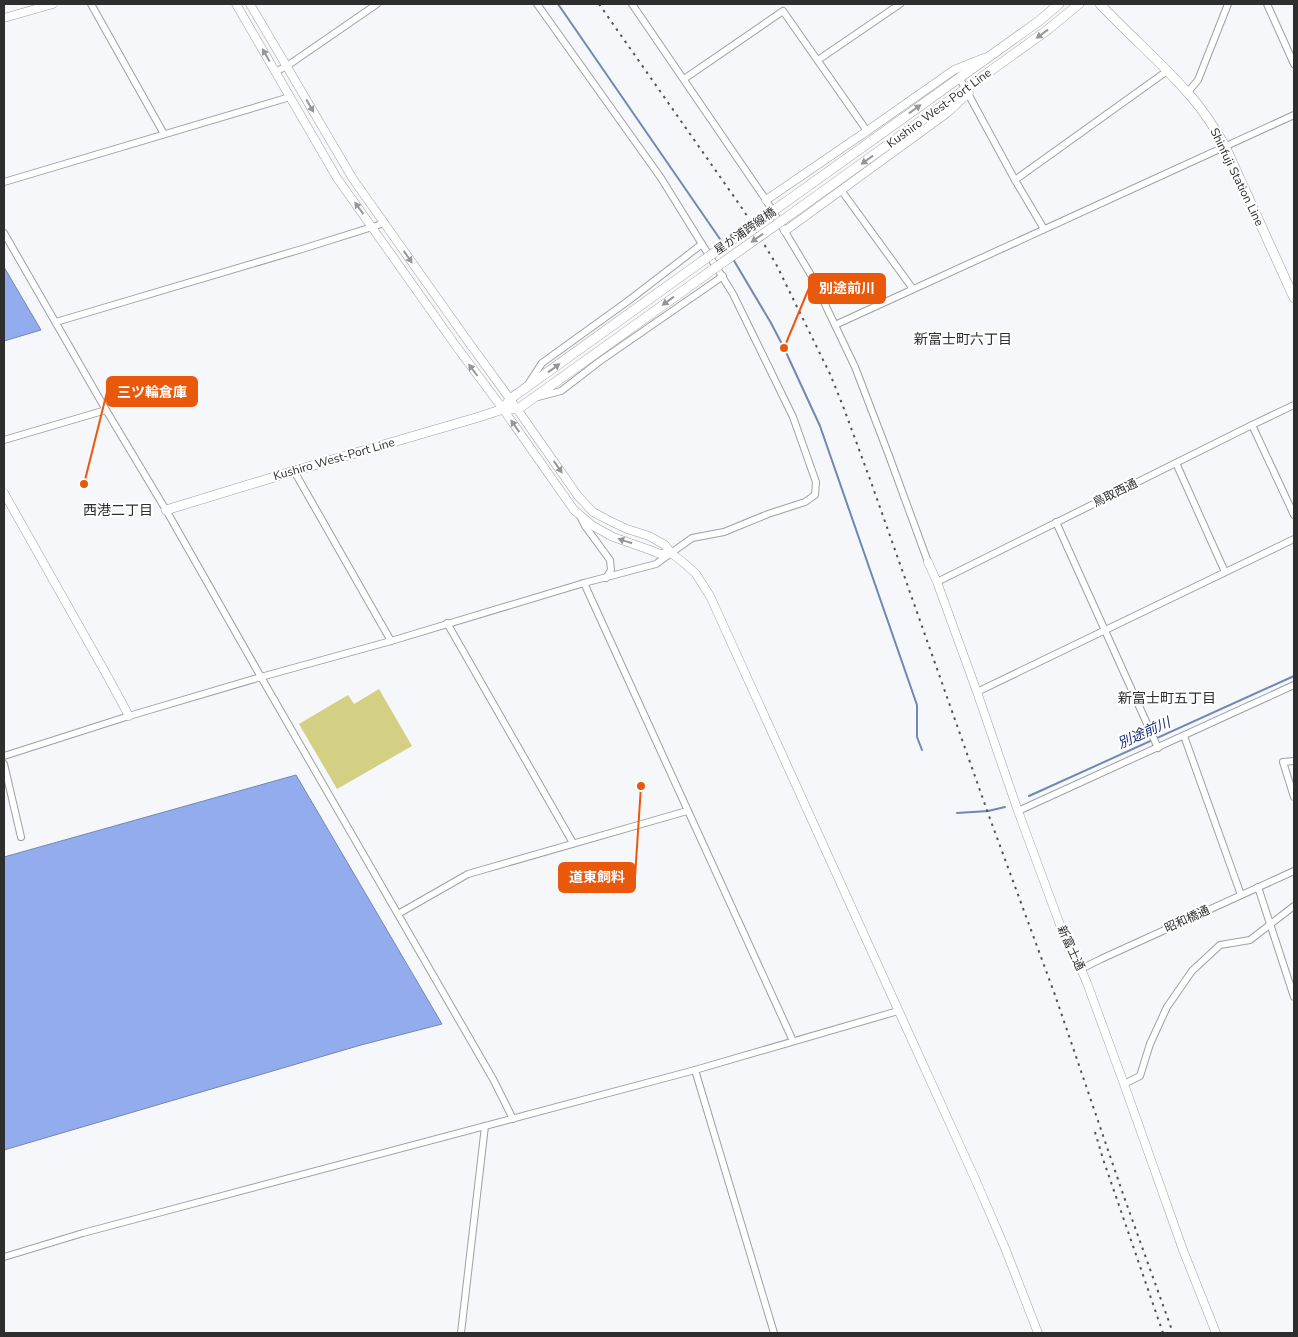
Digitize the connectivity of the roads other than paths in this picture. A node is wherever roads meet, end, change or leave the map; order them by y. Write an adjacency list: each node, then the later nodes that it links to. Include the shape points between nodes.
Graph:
1 (53, 4): 14 (street)
2 (91, 4): 28 (street)
3 (236, 4): 20 (street, one-way to 3)
4 (250, 4): 18 (street)
5 (378, 4): 18 (street)
6 (537, 4): 41 (street, via 661,178)
7 (632, 4): 22 (street)
8 (900, 4): 16 (street)
9 (1059, 4): 15 (main road, Kushiro West-Port Line)
10 (1080, 4): 23 (main road, Kushiro West-Port Line, one-way to 23)
11 (1100, 4): 19 (main road, Shinfuji Station Line)
12 (1228, 4): 24 (street, via 1198,80)
13 (1267, 4): 17 (street)
14 (4, 18)
15 (988, 57): 21 (main road, Kushiro West-Port Line); 27 (street, via 954,70)
16 (818, 60): 22 (street, via 783,11); 27 (street)
17 (1294, 64)
18 (287, 66): 20 (street); 36 (street, one-way to 36, via 353,179)
19 (1167, 70): 24 (main road, Shinfuji Station Line); 30 (street)
20 (276, 72): 25 (street)
21 (959, 77): 23 (street); 33 (main road, Kushiro West-Port Line, one-way to 21)
22 (684, 78): 34 (street)
23 (967, 91): 30 (street); 32 (street, via 948,113); 35 (main road, Kushiro West-Port Line, one-way to 35)
24 (1188, 92): 29 (main road, Shinfuji Station Line)
25 (290, 96): 28 (street); 37 (street, one-way to 25, via 337,178)
26 (1294, 115): 29 (street)
27 (868, 131): 34 (street)
28 (164, 134): 31 (street)
29 (1225, 146): 38 (street); 44 (main road, Shinfuji Station Line)
30 (1015, 180): 38 (street)
31 (4, 182)
32 (841, 190): 39 (street); 43 (street)
33 (790, 199): 47 (main road, 星が浦跨線橋, one-way to 33, bridge)
34 (766, 200): 39 (street)
35 (797, 210): 49 (main road, 星が浦跨線橋, one-way to 49, bridge)
36 (385, 223): 37 (street); 48 (street, one-way to 48)
37 (372, 227): 45 (street); 51 (street, one-way to 37)
38 (1044, 229): 43 (street)
39 (785, 231): 46 (street)
40 (4, 233): 45 (street)
41 (702, 244): 42 (street); 47 (street, via 542,364)
42 (722, 276): 49 (street, via 561,391); 64 (street, via 734,294 792,417 816,482 815,495 805,502 724,532 692,538)
43 (913, 289): 46 (street)
44 (1294, 298)
45 (56, 322): 52 (street)
46 (835, 325): 65 (street, via 858,376)
47 (525, 388): 48 (main road)
48 (510, 399): 51 (main road); 53 (street)
49 (532, 399): 53 (main road)
50 (1294, 406): 54 (street, 鳥取西通)
51 (503, 409): 53 (main road, Kushiro West-Port Line); 57 (main road, Kushiro West-Port Line); 61 (street, one-way to 51)
52 (106, 410): 55 (street); 59 (street)
53 (518, 410): 64 (street, one-way to 64, via 578,496 593,512 649,536 665,545)
54 (1252, 425): 56 (street, 鳥取西通); 60 (street)
55 (4, 440)
56 (1176, 463): 62 (street, 鳥取西通); 66 (street)
57 (294, 471): 59 (main road, Kushiro West-Port Line); 72 (street)
58 (4, 493): 76 (street)
59 (166, 510): 73 (street)
60 (1294, 515)
61 (580, 516): 64 (street, one-way to 61, via 660,554 613,537); 67 (street, via 610,560 611,570)
62 (1056, 522): 68 (street, 鳥取西通); 71 (street)
63 (1294, 539): 66 (street)
64 (671, 553): 67 (street, via 656,564); 96 (street, via 696,574 710,596)
65 (928, 562): 68 (street, 新富士通)
66 (1225, 572): 71 (street)
67 (606, 578): 69 (street)
68 (936, 582): 75 (street, 新富士通)
69 (584, 583): 70 (street); 83 (street)
70 (447, 624): 72 (street); 86 (street)
71 (1105, 631): 75 (street); 78 (street)
72 (390, 641): 73 (street)
73 (261, 677): 76 (street); 91 (street)
74 (1294, 685): 77 (street)
75 (977, 692): 84 (street, 新富士通)
76 (129, 716): 79 (street)
77 (1184, 736): 78 (street); 89 (street)
78 (1158, 748): 84 (street)
79 (4, 756)
80 (1294, 761): 82 (street, via 1283,762)
81 (4, 764): 85 (street)
82 (1294, 797)
83 (687, 811): 86 (street); 97 (street)
84 (1018, 811): 93 (street, 新富士通, via 1069,949)
85 (21, 837)
86 (573, 843): 91 (street, via 468,874)
87 (1294, 871): 88 (street, 昭和橋通)
88 (1258, 887): 89 (street, 昭和橋通); 92 (street)
89 (1241, 895): 93 (street, 昭和橋通)
90 (1294, 906): 92 (street)
91 (398, 914): 100 (street)
92 (1270, 925): 94 (street); 99 (street, via 1250,940 1220,945 1192,971 1168,1007 1150,1044 1140,1076)
93 (1081, 969): 99 (street, 新富士通)
94 (1292, 983): 95 (street)
95 (1294, 997)
96 (898, 1011): 97 (street); 105 (street, via 1005,1248)
97 (793, 1041): 98 (street)
98 (695, 1070): 100 (street); 104 (street)
99 (1124, 1084): 106 (street, 新富士通)
100 (513, 1119): 101 (street)
101 (485, 1126): 102 (street); 103 (street)
102 (4, 1257)
103 (461, 1333)
104 (774, 1333)
105 (1038, 1333)
106 (1216, 1333)

